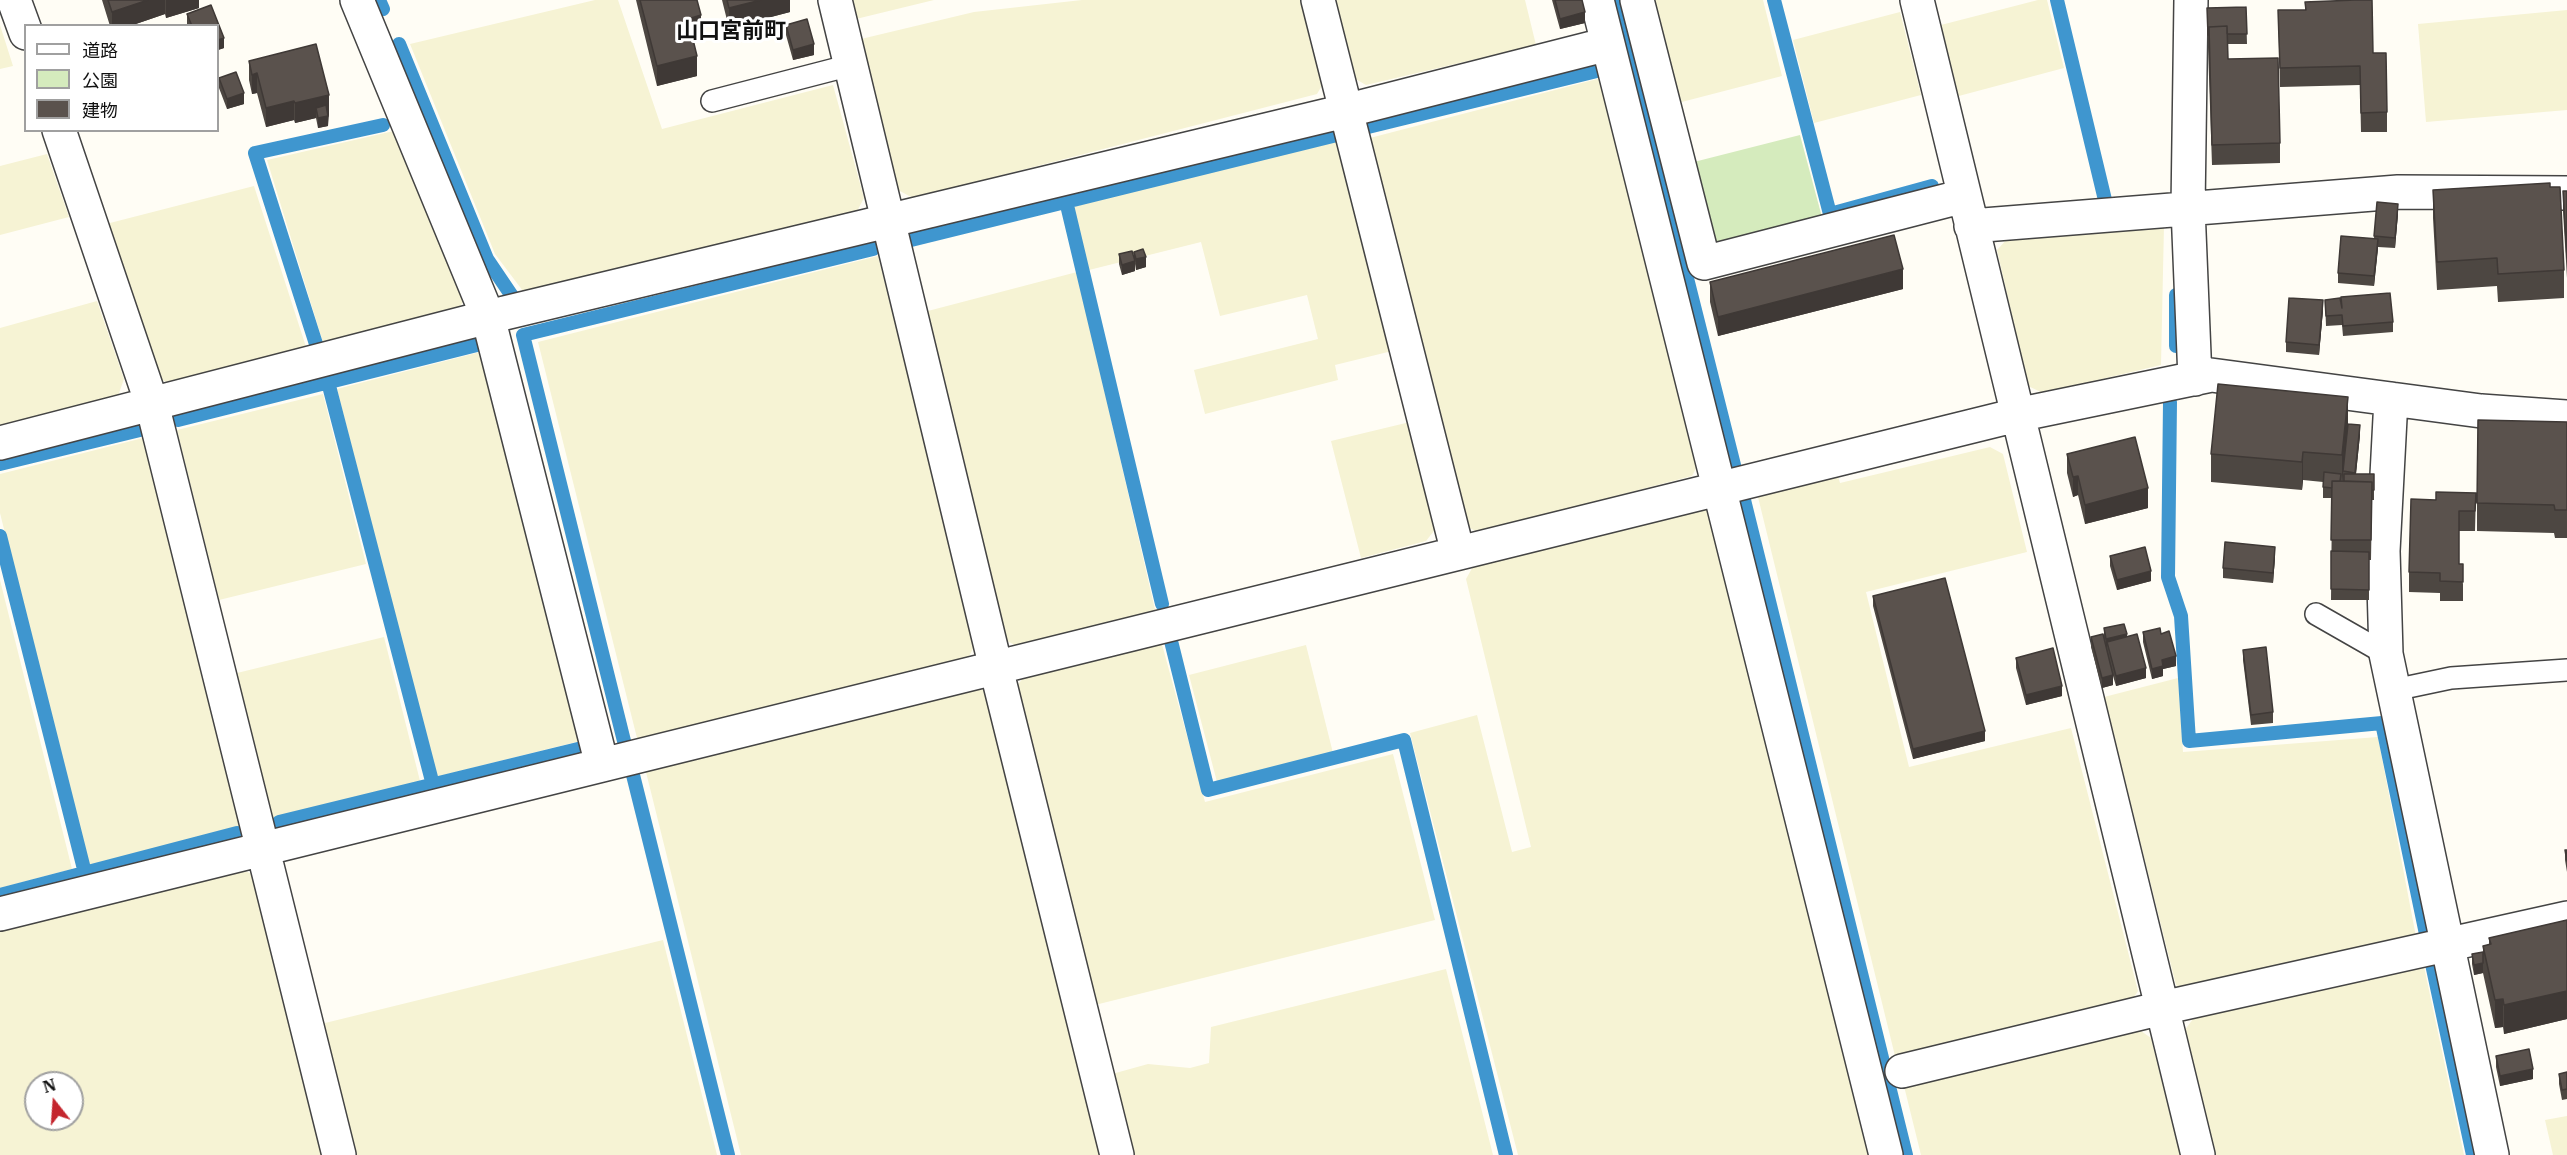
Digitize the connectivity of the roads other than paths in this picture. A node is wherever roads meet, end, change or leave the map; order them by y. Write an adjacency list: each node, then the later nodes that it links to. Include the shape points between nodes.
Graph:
1 (14, 0): 9 (street)
2 (357, 0): 19 (street)
3 (835, 0): 11 (street)
4 (1318, 0): 13 (street)
5 (1597, 0): 10 (street)
6 (1637, 0): 17 (street, via 1704,263)
7 (1917, 0): 17 (street)
8 (2191, 0): 16 (street)
9 (24, 28)
10 (1608, 44): 13 (street); 26 (street)
11 (851, 65): 12 (lane); 18 (street)
12 (712, 101)
13 (1345, 111): 18 (street); 27 (street)
14 (60, 132): 22 (street)
15 (2567, 193): 16 (street, via 2398,192)
16 (2188, 208): 17 (street); 20 (street)
17 (1967, 211): 23 (street)
18 (890, 220): 19 (street); 30 (street)
19 (488, 317): 22 (street); 33 (street)
20 (2195, 379): 21 (street, via 2211,375); 23 (street)
21 (2391, 399): 24 (street); 29 (street, via 2383,551)
22 (152, 404): 25 (street); 34 (street)
23 (2017, 415): 26 (street); 38 (street)
24 (2567, 417)
25 (0, 442)
26 (1718, 489): 27 (street); 42 (street)
27 (1458, 553): 30 (street)
28 (2316, 615): 29 (lane)
29 (2386, 654): 32 (street)
30 (996, 668): 33 (street); 41 (street)
31 (2567, 670): 32 (lane, via 2451,678)
32 (2394, 690): 37 (street)
33 (602, 765): 34 (street)
34 (263, 849): 35 (street); 40 (street)
35 (0, 914)
36 (2567, 918): 37 (street)
37 (2447, 944): 38 (street); 44 (street)
38 (2162, 1008): 39 (street); 43 (street)
39 (1902, 1071)
40 (339, 1155)
41 (1117, 1155)
42 (1886, 1155)
43 (2198, 1155)
44 (2492, 1155)

